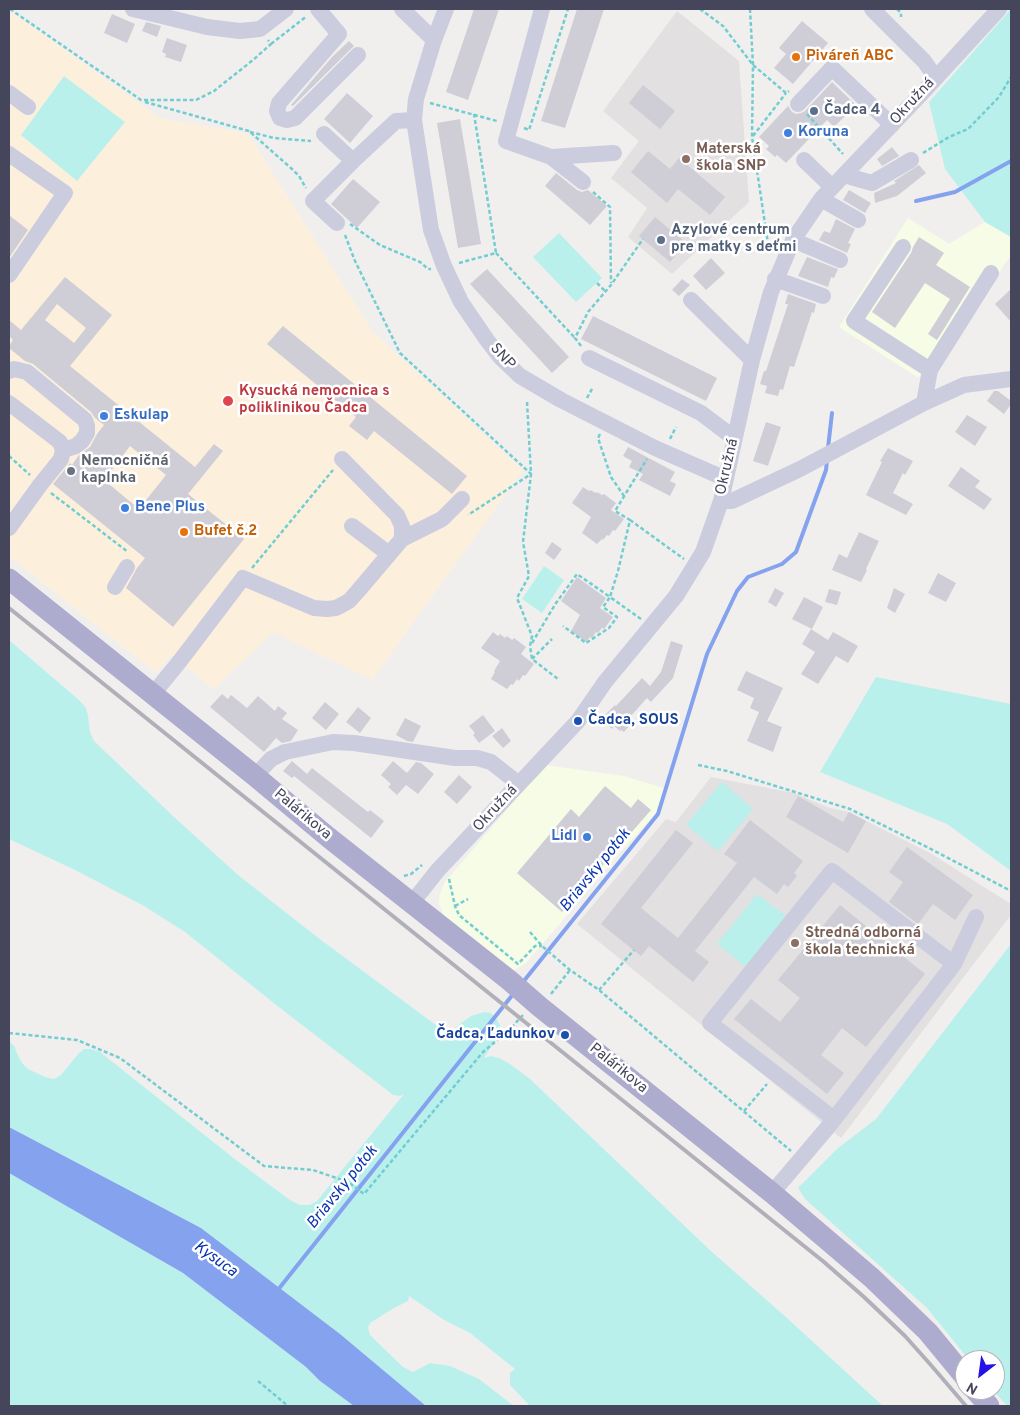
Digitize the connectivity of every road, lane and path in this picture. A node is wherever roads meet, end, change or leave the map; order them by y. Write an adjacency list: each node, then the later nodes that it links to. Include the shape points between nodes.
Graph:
1 (10, 9): 21 (path)
2 (133, 9): 12 (street, via 207,27 240,31)
3 (286, 9): 12 (street)
4 (402, 9): 13 (street)
5 (446, 9): 13 (street, SNP)
6 (542, 9): 31 (street, via 506,141)
7 (700, 9): 16 (path, via 722,26)
8 (750, 9): 16 (path)
9 (872, 9): 18 (street, via 924,61)
10 (999, 9): 18 (street, Okružná)
11 (313, 12): 14 (path); 15 (street, via 340,34 279,102 277,111 280,118 295,118)
12 (260, 29): 14 (path)
13 (434, 40): 24 (street, SNP, via 416,99)
14 (271, 44): 21 (path, via 214,91 196,100)
15 (358, 55)
16 (753, 65): 20 (path); 27 (path)
17 (1011, 76): 34 (path, via 999,97 968,130 949,137)
18 (936, 78): 25 (street, Okružná)
19 (9, 93): 22 (street)
20 (792, 96): 25 (street, via 832,68); 27 (path); 32 (path)
21 (141, 100): 26 (path)
22 (28, 107)
23 (474, 114): 45 (path)
24 (414, 120): 35 (street, via 396,121); 47 (street, SNP, via 431,230)
25 (892, 125): 37 (street, Okružná)
26 (249, 131): 28 (path, via 274,138); 38 (path, via 299,176)
27 (752, 137): 43 (path)
28 (328, 138): 35 (street)
29 (614, 153): 31 (street)
30 (9, 154): 49 (street, via 65,193)
31 (551, 157): 36 (street)
32 (846, 157)
33 (804, 160): 37 (street)
34 (911, 160): 37 (street, via 872,183)
35 (353, 161): 38 (street)
36 (583, 182): 52 (path, via 610,207)
37 (832, 187): 39 (street); 42 (street, Okružná)
38 (313, 202): 40 (street)
39 (858, 220)
40 (337, 224): 47 (path, via 346,221 380,245 420,262 428,269); 74 (path, via 346,236 400,353)
41 (643, 239): 52 (path)
42 (793, 240): 46 (street); 50 (street, Okružná)
43 (768, 244)
44 (902, 247): 59 (street, via 854,321)
45 (496, 253): 47 (path); 56 (path)
46 (840, 260)
47 (444, 266): 67 (street, SNP, via 461,302 500,357 520,376)
48 (990, 273): 59 (street)
49 (9, 274)
50 (775, 278): 54 (street); 58 (street, Okružná)
51 (597, 283): 53 (path)
52 (612, 285): 53 (path)
53 (606, 292): 56 (path, via 588,312)
54 (823, 296)
55 (691, 300): 58 (street)
56 (575, 338): 57 (path)
57 (589, 358): 69 (street, via 701,413)
58 (752, 360): 69 (street, Okružná)
59 (930, 370): 66 (street)
60 (9, 371): 71 (street, via 27,372 85,420 87,433 82,441)
61 (1011, 378): 66 (street, via 964,385)
62 (593, 387): 64 (path)
63 (528, 402): 74 (path)
64 (585, 402)
65 (9, 403): 71 (street, via 60,442)
66 (924, 403): 79 (street, via 800,469 732,501)
67 (606, 422): 70 (street, SNP); 77 (path, via 598,438 611,477)
68 (676, 427): 70 (path)
69 (734, 438): 75 (street, Okružná)
70 (661, 446): 75 (street, SNP); 77 (path)
71 (63, 450): 76 (street, via 61,459)
72 (9, 456): 76 (path)
73 (342, 459): 84 (street, via 397,515 402,526); 88 (path)
74 (531, 474): 80 (path, via 465,517); 95 (path, via 523,542 529,576 517,598 532,636)
75 (726, 479): 79 (street, Okružná)
76 (40, 484): 83 (street); 86 (path)
77 (624, 496): 81 (path, via 616,511)
78 (462, 499): 80 (street)
79 (721, 500): 101 (street, Okružná, via 703,552 676,596 605,682 578,721)
80 (442, 519): 84 (street)
81 (630, 520): 87 (path); 91 (path)
82 (352, 526): 85 (street)
83 (9, 528)
84 (402, 539): 85 (street)
85 (389, 554): 88 (street, via 358,591 336,608 314,608)
86 (128, 560): 90 (street)
87 (685, 560)
88 (243, 578): 98 (street)
89 (9, 579): 98 (main road, Palárikova)
90 (115, 587)
91 (610, 597): 92 (path); 93 (path, via 604,607 617,617 609,628 586,643); 95 (path, via 577,574)
92 (642, 620)
93 (563, 626)
94 (552, 639): 96 (path)
95 (530, 646): 96 (path)
96 (532, 659): 97 (path)
97 (558, 679)
98 (153, 694): 100 (main road, Palárikova)
99 (698, 765): 105 (path, via 850,809)
100 (255, 776): 101 (street, via 271,759 285,752 333,742 477,758 491,762); 107 (main road, Palárikova)
101 (519, 784): 107 (street, Okružná, via 438,870)
102 (428, 861): 103 (path, via 411,874)
103 (401, 876)
104 (449, 879): 108 (path)
105 (1011, 891)
106 (468, 899): 108 (path)
107 (411, 904): 116 (main road, Palárikova, via 516,986)
108 (454, 906): 111 (path, via 459,915 518,964 535,946)
109 (976, 917): 113 (street)
110 (530, 932): 111 (path)
111 (542, 946): 114 (path)
112 (634, 950): 115 (path)
113 (954, 964): 118 (street, via 832,871 710,1023); 120 (street)
114 (570, 970): 115 (path); 116 (path)
115 (599, 990): 119 (path)
116 (532, 1010): 117 (path, via 483,1052 364,1194 348,1182 313,1170 264,1166 120,1058 77,1040); 122 (main road, Palárikova)
117 (9, 1033)
118 (776, 1074): 119 (path); 120 (street)
119 (744, 1112): 121 (path)
120 (834, 1119): 121 (street)
121 (800, 1159): 122 (street)
122 (772, 1192): 123 (main road, Palárikova, via 872,1278 928,1332)
123 (955, 1365)
124 (258, 1381): 125 (path)
125 (288, 1406)

